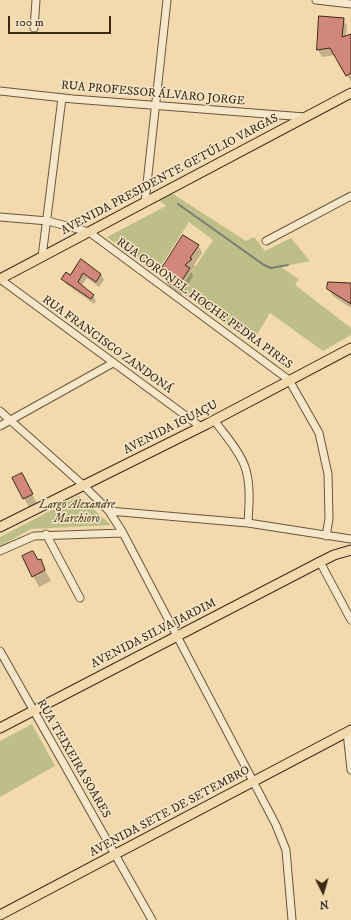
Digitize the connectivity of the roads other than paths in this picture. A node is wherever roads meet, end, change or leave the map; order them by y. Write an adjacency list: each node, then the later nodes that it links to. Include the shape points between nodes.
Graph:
1 (36, 0): 5 (street)
2 (167, 0): 9 (street)
3 (316, 0): 4 (street)
4 (351, 4)
5 (34, 28)
6 (0, 91): 8 (street, RUA PROFESSOR ÁLVARO JORGE)
7 (351, 93): 10 (main road, AVENIDA PRESIDENTE GETÚLIO VARGAS)
8 (62, 98): 9 (street, RUA PROFESSOR ÁLVARO JORGE); 14 (street)
9 (156, 105): 10 (street, RUA PROFESSOR ÁLVARO JORGE); 12 (street)
10 (305, 117): 12 (main road, AVENIDA PRESIDENTE GETÚLIO VARGAS)
11 (351, 196): 16 (street)
12 (146, 202): 15 (main road, AVENIDA PRESIDENTE GETÚLIO VARGAS)
13 (0, 217): 14 (street)
14 (48, 221): 15 (street); 17 (street)
15 (89, 232): 17 (main road, AVENIDA PRESIDENTE GETÚLIO VARGAS); 21 (street, RUA CORONEL HOCHE PEDRA PIRES)
16 (266, 241)
17 (42, 257): 18 (main road, AVENIDA PRESIDENTE GETÚLIO VARGAS)
18 (0, 279): 20 (street, RUA FRANCISCO ZANDONÁ)
19 (351, 348): 21 (main road, AVENIDA IGUAÇU)
20 (113, 363): 24 (street); 26 (street, RUA FRANCISCO ZANDONÁ)
21 (289, 380): 23 (main road, AVENIDA IGUAÇU); 33 (street, RUA CORONEL HOCHE PEDRA PIRES, via 319,433 328,474 329,519)
22 (0, 411): 24 (street)
23 (214, 420): 26 (main road, AVENIDA IGUAÇU); 29 (street, via 245,466 249,487)
24 (11, 421): 25 (street); 27 (street)
25 (0, 426)
26 (201, 427): 27 (main road, AVENIDA IGUAÇU)
27 (83, 485): 28 (street); 30 (main road, AVENIDA IGUAÇU)
28 (109, 511): 29 (street); 31 (street)
29 (248, 523): 33 (street)
30 (0, 527)
31 (123, 533): 32 (street); 40 (street)
32 (46, 534): 36 (street, via 34,536); 38 (street)
33 (326, 536): 34 (street)
34 (351, 539)
35 (351, 550): 37 (main road, AVENIDA SILVA JARDIM)
36 (0, 551)
37 (320, 562): 39 (street); 40 (main road, AVENIDA SILVA JARDIM)
38 (80, 598)
39 (351, 620)
40 (176, 637): 42 (main road, AVENIDA SILVA JARDIM); 46 (street)
41 (0, 650): 42 (street, RUA TEIXEIRA SOARES)
42 (33, 711): 43 (main road, AVENIDA SILVA JARDIM); 47 (street, RUA TEIXEIRA SOARES)
43 (0, 728)
44 (349, 731): 45 (street); 46 (main road, AVENIDA SETE DE SETEMBRO)
45 (351, 770)
46 (253, 782): 47 (main road, AVENIDA SETE DE SETEMBRO); 50 (street, via 286,850)
47 (116, 855): 48 (main road, AVENIDA SETE DE SETEMBRO); 49 (street, RUA TEIXEIRA SOARES)
48 (0, 915)
49 (152, 920)
50 (292, 920)

